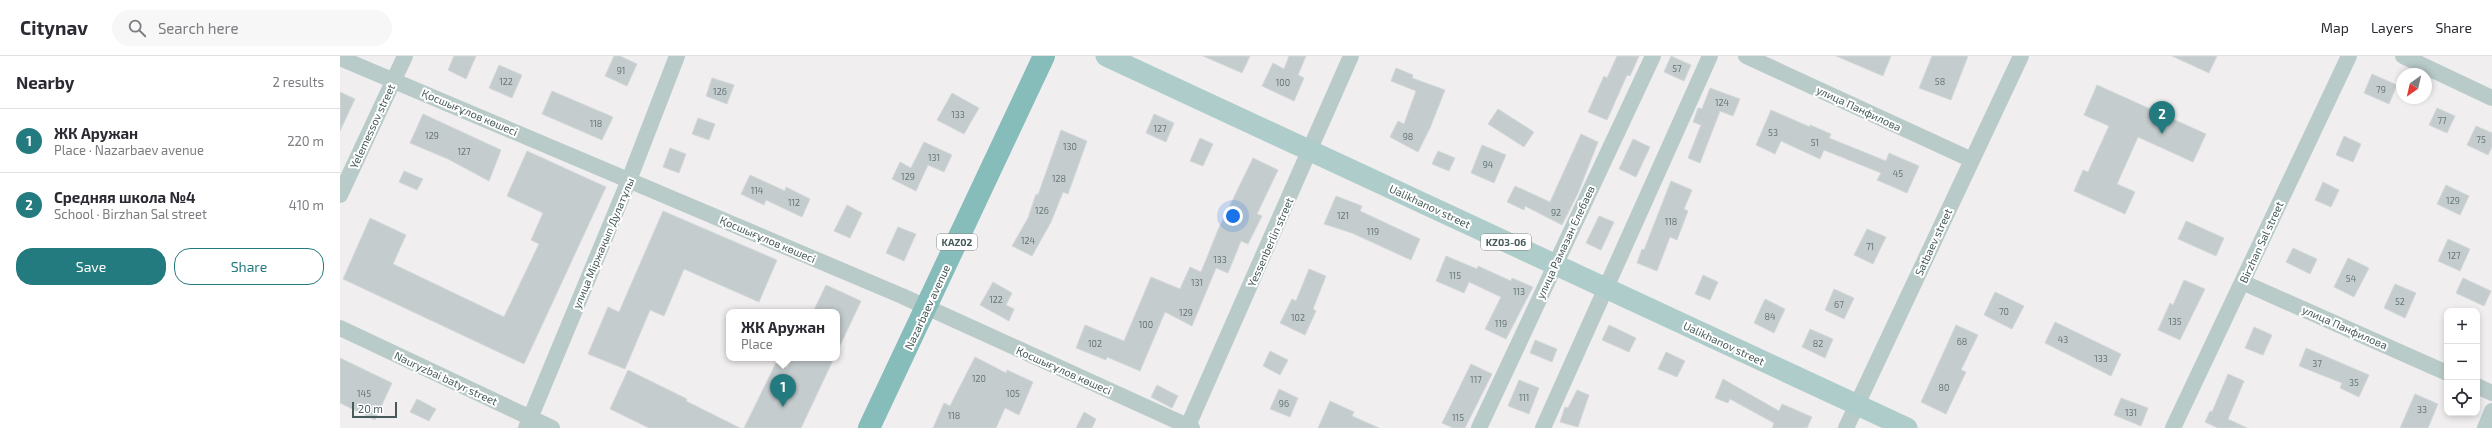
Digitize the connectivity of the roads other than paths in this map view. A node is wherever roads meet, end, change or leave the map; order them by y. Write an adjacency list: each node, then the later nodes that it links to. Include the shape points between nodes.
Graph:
1 (405, 56): 13 (street, Yelemessov street)
2 (677, 56): 17 (street, улица Міржақып Дулатұлы)
3 (1044, 56): 22 (highway, Nazarbaev avenue / KАZ02)
4 (1106, 56): 15 (main road, Ualikhanov street / KZ03-06)
5 (1351, 56): 15 (street, Yessenberlin street)
6 (1652, 56): 19 (street, улица Рамазан Елебаев)
7 (1710, 56): 21 (street)
8 (1746, 56): 16 (street, улица Панфилова)
9 (2021, 56): 16 (street, Satbaev street)
10 (2350, 56): 20 (street, Birzhan Sal street)
11 (2403, 56): 14 (street)
12 (340, 58): 13 (street, Қосшығұлов көшесі)
13 (393, 80): 17 (street, Қосшығұлов көшесі); 18 (street, Yelemessov street)
14 (2492, 98)
15 (1311, 150): 19 (main road, Ualikhanov street / KZ03-06); 30 (street, Yessenberlin street)
16 (1972, 160): 27 (street, Satbaev street)
17 (630, 180): 22 (street, Қосшығұлов көшесі); 29 (street, улица Міржақып Дулатұлы)
18 (340, 195)
19 (1554, 264): 21 (main road, Ualikhanov street / KZ03-06); 33 (street, улица Рамазан Елебаев)
20 (2242, 282): 24 (street, улица Панфилова); 37 (street, Birzhan Sal street)
21 (1605, 288): 27 (main road, Ualikhanov street / KZ03-06); 34 (street)
22 (927, 308): 30 (street, Қосшығұлов көшесі); 32 (highway, Nazarbaev avenue / KАZ02)
23 (340, 328): 29 (street, Nauryzbai batyr street)
24 (2444, 372)
25 (2480, 387): 26 (street)
26 (2492, 393)
27 (1856, 406): 35 (street, Satbaev street); 36 (main road, Ualikhanov street / KZ03-06)
28 (2492, 411): 38 (street)
29 (528, 423): 31 (street, Nauryzbai batyr street)
30 (1189, 427)
31 (552, 428)
32 (869, 428)
33 (1479, 428)
34 (1543, 428)
35 (1846, 428)
36 (1907, 428)
37 (2173, 428)
38 (2484, 428)

